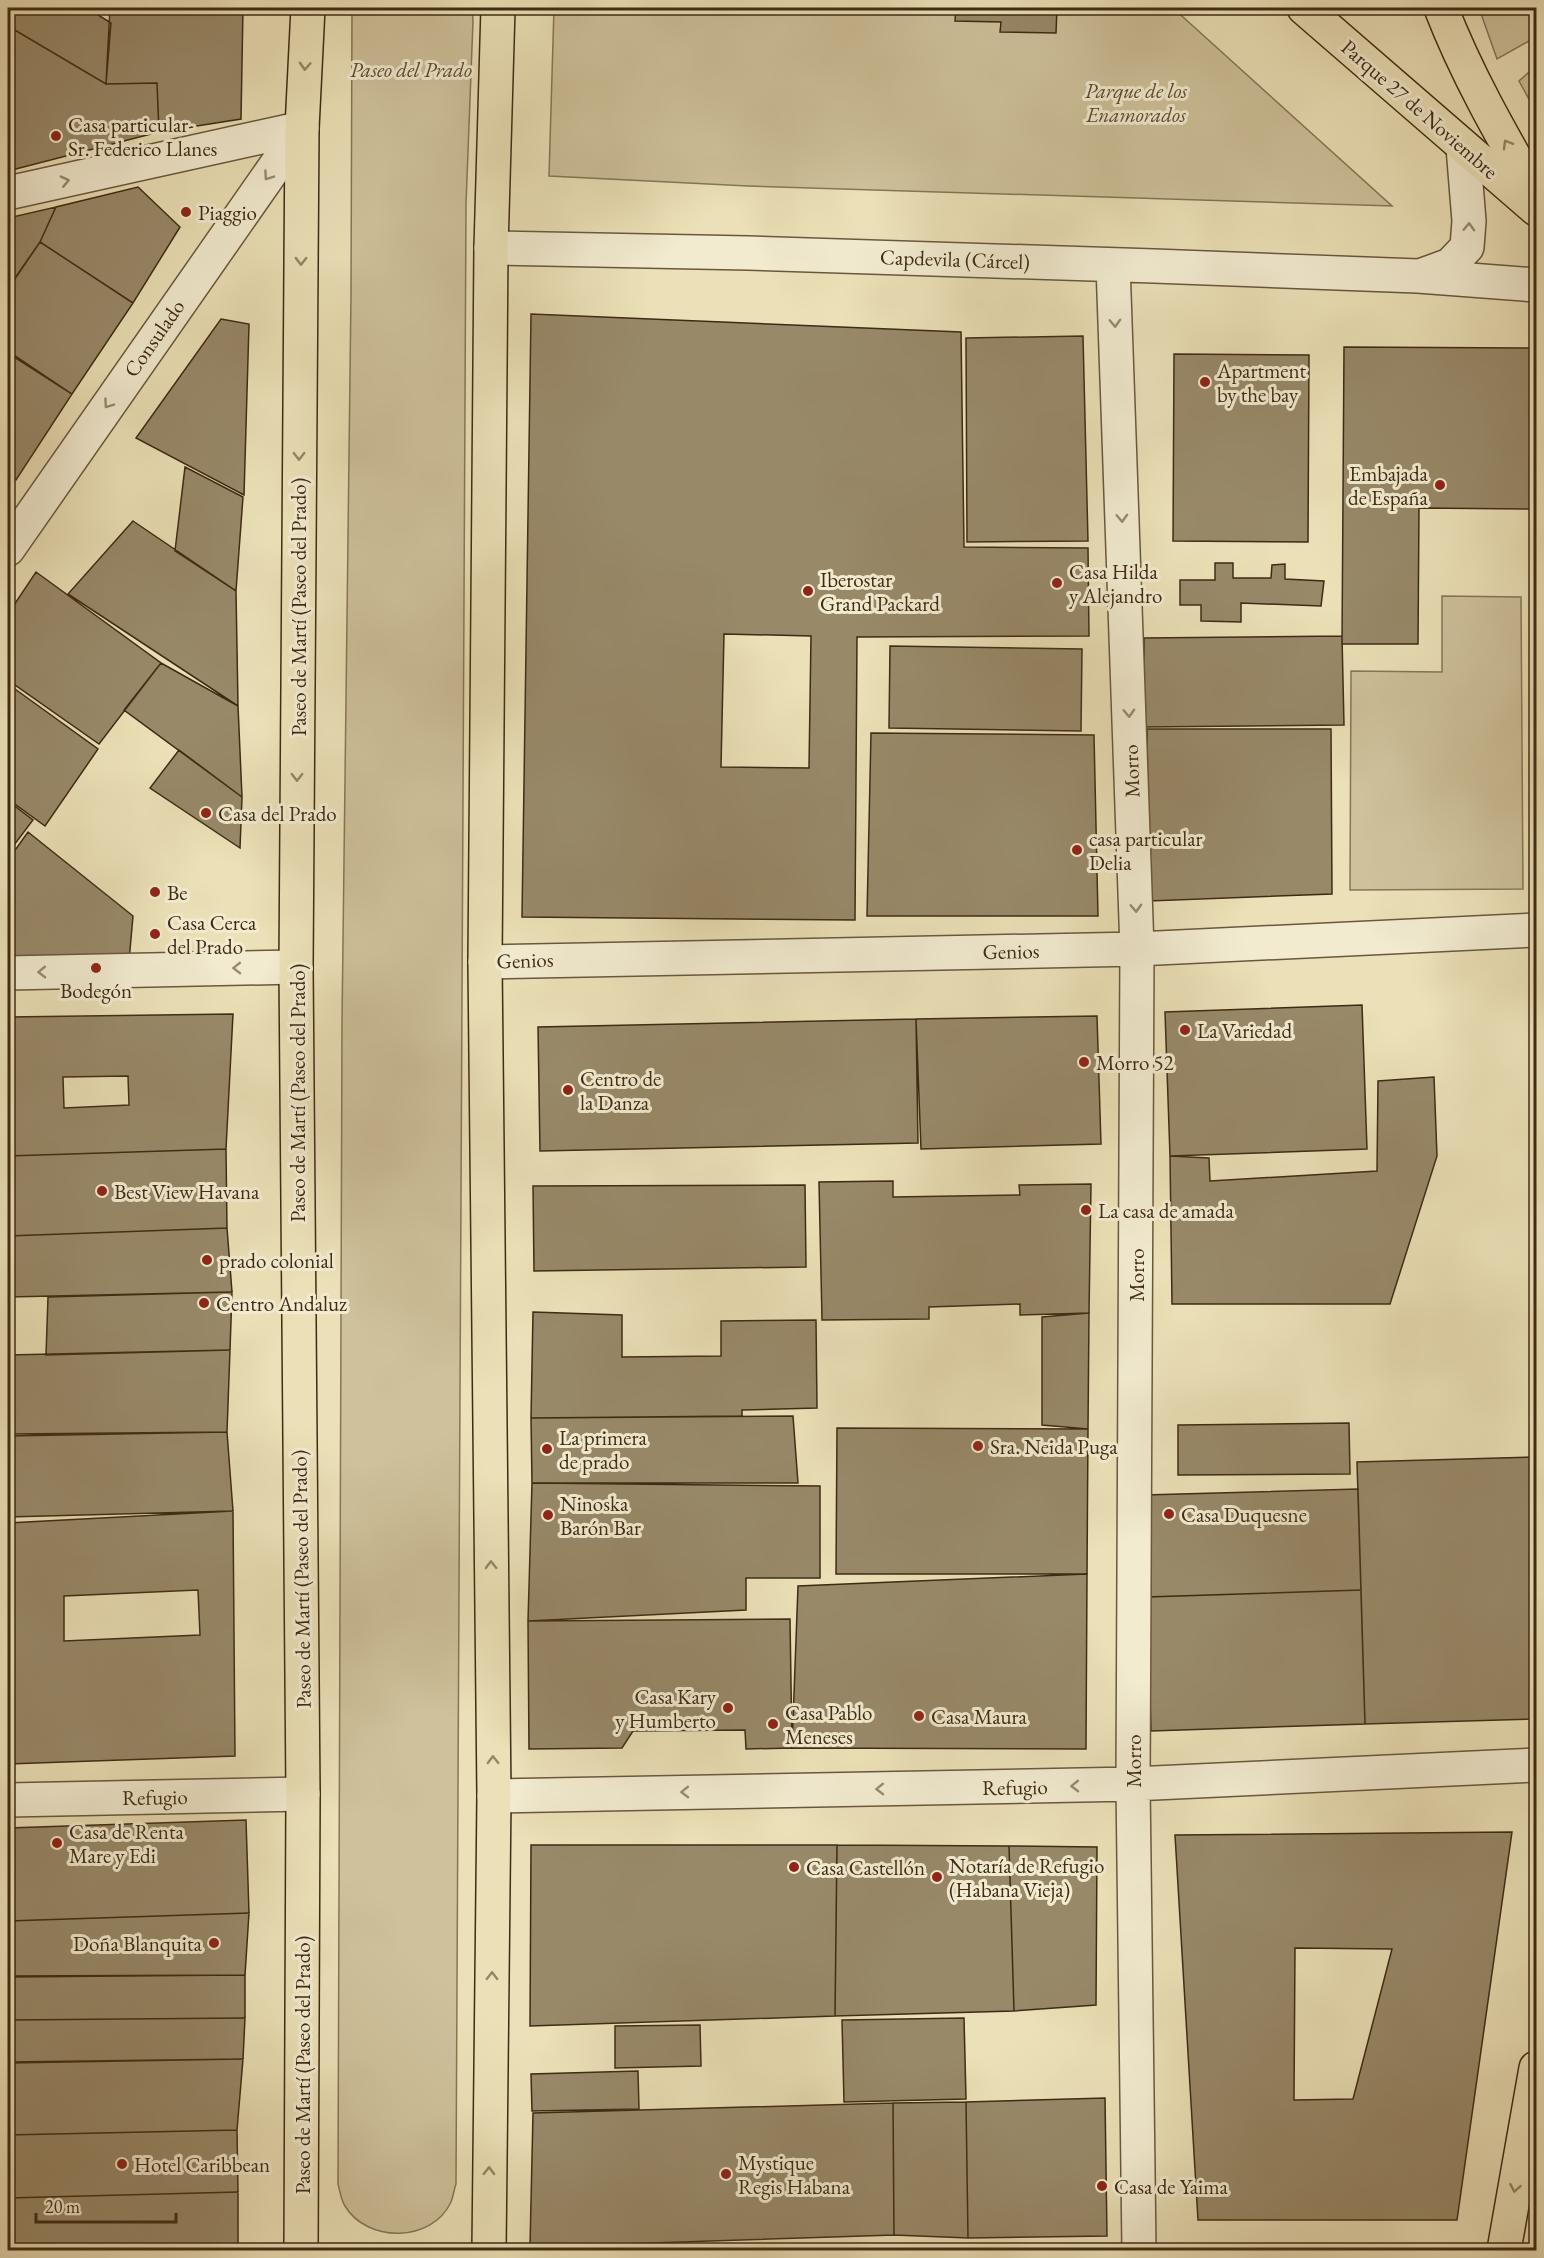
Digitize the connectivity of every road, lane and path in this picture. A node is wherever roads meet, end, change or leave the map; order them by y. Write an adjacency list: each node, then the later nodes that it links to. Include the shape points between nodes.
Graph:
1 (308, 8): 5 (main road, Paseo de Martí (Paseo del Prado), one-way to 5)
2 (498, 8): 10 (main road)
3 (1304, 8): 6 (main road, Parque 27 de Noviembre)
4 (1441, 8): 8 (main road, one-way to 4, via 1490,114)
5 (302, 128): 7 (street, one-way to 5); 14 (street, Consulado, one-way to 14); 18 (main road, Paseo de Martí (Paseo del Prado), one-way to 18)
6 (1463, 147): 9 (main road, Parque 27 de Noviembre); 12 (street, Capdevila (Cárcel), one-way to 6, via 1450,265 1467,247 1470,221)
7 (8, 193)
8 (1536, 195)
9 (1536, 209)
10 (491, 248): 11 (street, Capdevila (Cárcel)); 17 (main road)
11 (1113, 265): 12 (street, Capdevila (Cárcel)); 16 (street, Morro, one-way to 16)
12 (1418, 276): 13 (street, Capdevila (Cárcel))
13 (1536, 285)
14 (8, 549)
15 (1536, 930): 16 (street, Genios)
16 (1137, 949): 17 (street, Genios); 21 (street, Morro)
17 (484, 962): 23 (main road, one-way to 17)
18 (296, 967): 19 (street, one-way to 19); 22 (main road, Paseo de Martí (Paseo del Prado))
19 (8, 973)
20 (1536, 1765): 21 (street, Refugio)
21 (1133, 1785): 23 (street, Refugio, one-way to 23); 30 (street, Morro)
22 (303, 1794): 24 (street, Refugio); 27 (main road, Paseo de Martí (Paseo del Prado))
23 (494, 1796): 26 (main road, one-way to 23)
24 (8, 1800)
25 (1536, 2068): 31 (main road, one-way to 31)
26 (489, 2205): 28 (main road, via 484,2236); 29 (main road)
27 (304, 2242)
28 (476, 2250)
29 (489, 2250)
30 (1139, 2250)
31 (1504, 2250)

